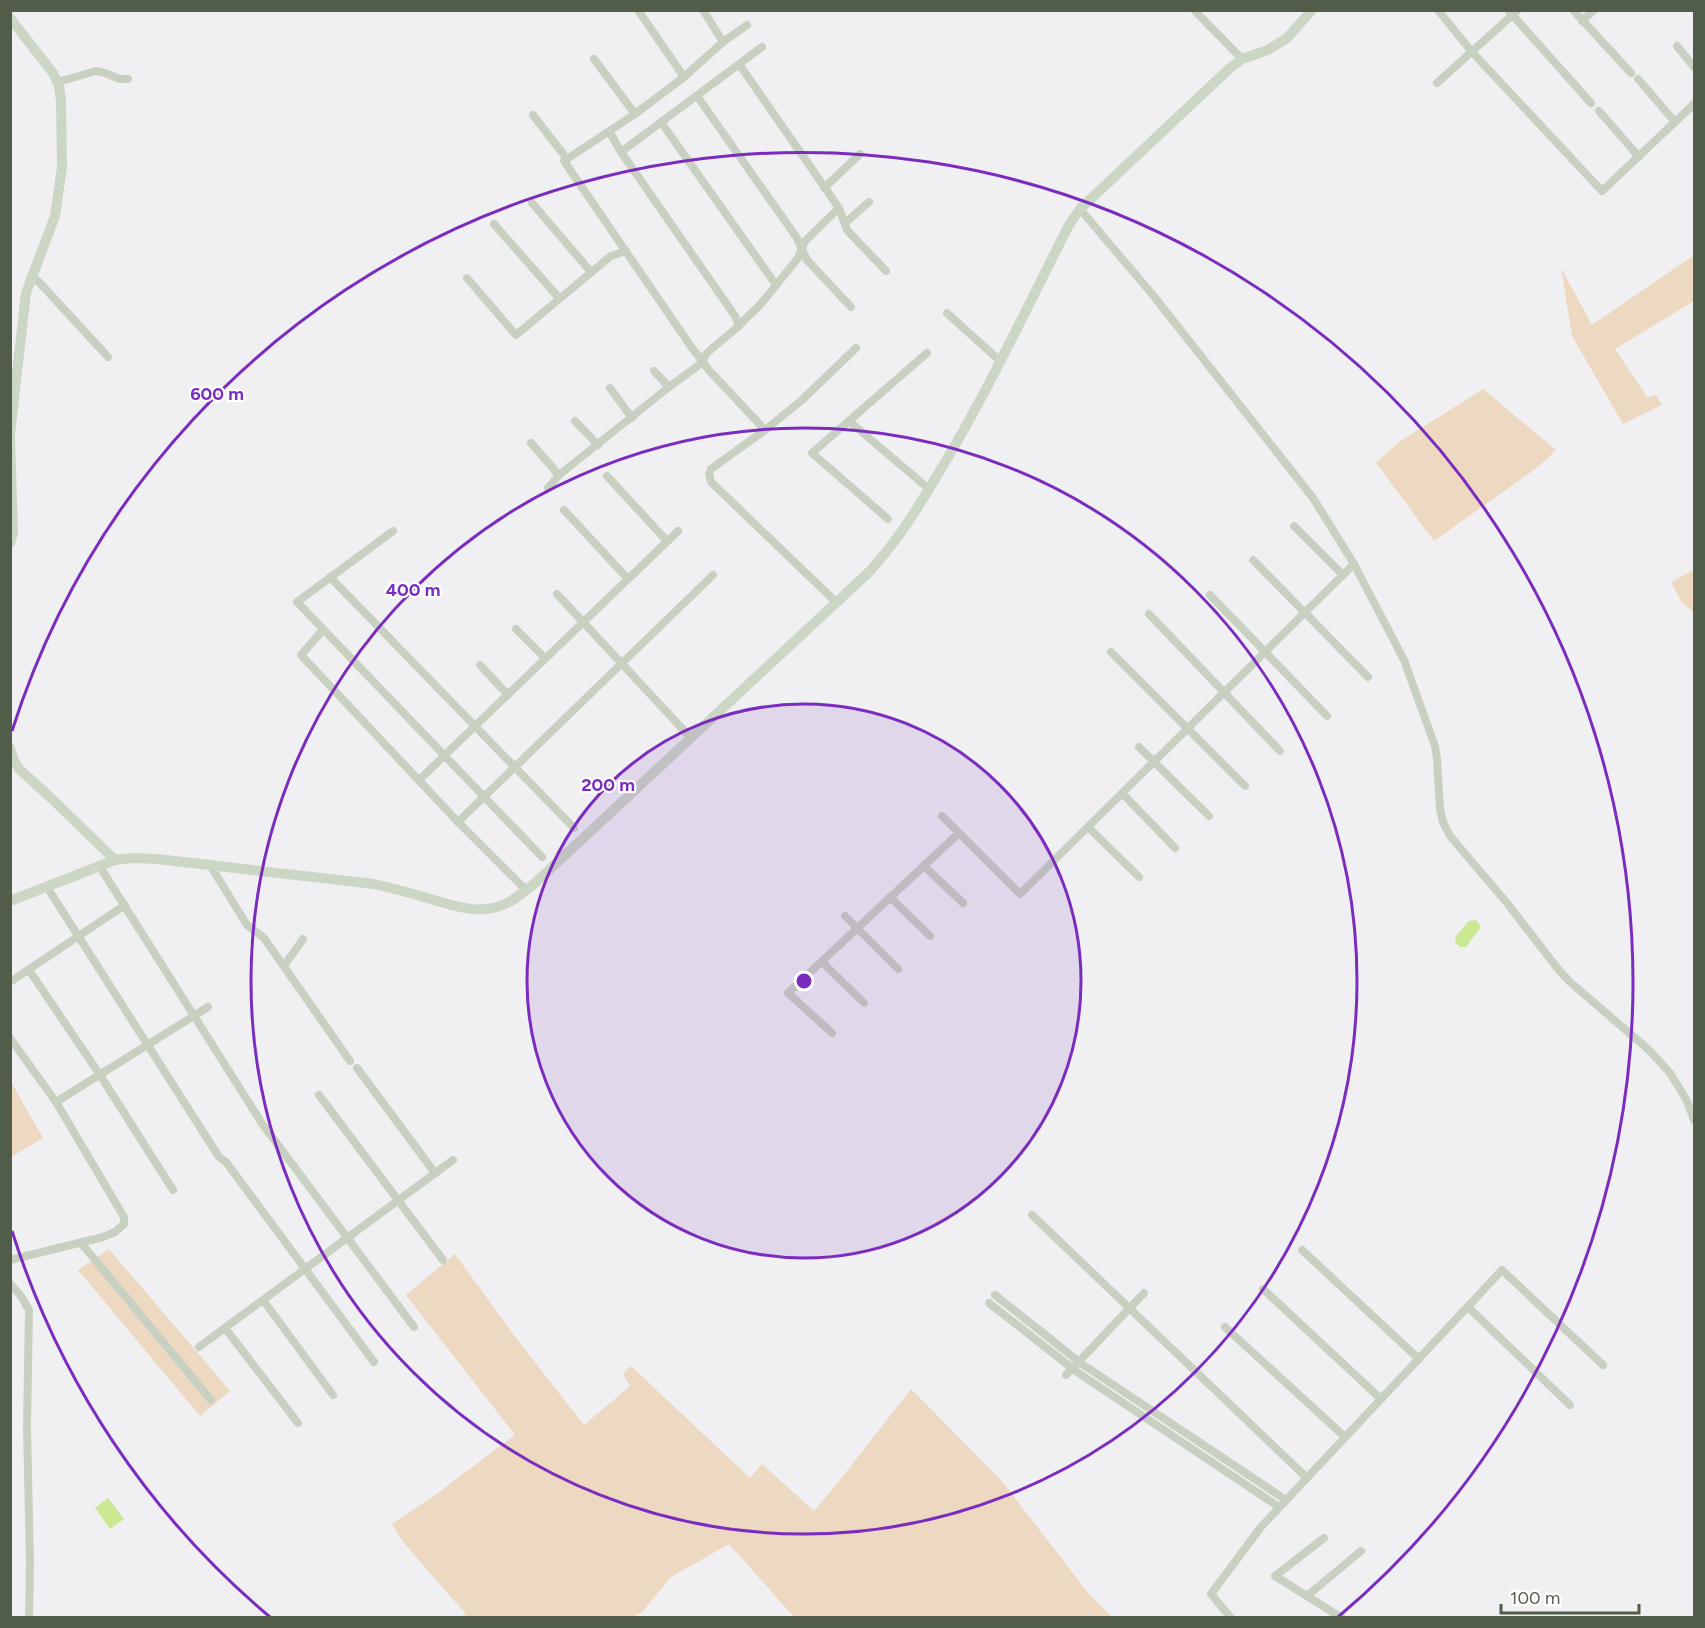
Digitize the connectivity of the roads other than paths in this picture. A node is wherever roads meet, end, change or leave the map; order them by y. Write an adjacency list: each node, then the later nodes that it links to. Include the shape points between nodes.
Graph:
1 (639, 10): 21 (street)
2 (703, 10): 12 (street)
3 (1194, 10): 17 (street)
4 (1312, 10): 17 (street, via 1287,38)
5 (1438, 10): 15 (street)
6 (1573, 10): 10 (street)
7 (1594, 10): 10 (street)
8 (1513, 12): 15 (street); 27 (street)
9 (10, 18): 24 (street)
10 (1582, 21): 20 (street)
11 (747, 26): 12 (street)
12 (723, 42): 21 (street)
13 (1677, 46): 19 (street)
14 (762, 47): 18 (street)
15 (1472, 52): 25 (street); 37 (street, via 1602,191)
16 (594, 59): 30 (street)
17 (1242, 59): 43 (street)
18 (739, 64): 26 (street); 39 (street)
19 (1695, 67)
20 (1631, 73)
21 (684, 77): 30 (street)
22 (128, 79): 24 (street, via 96,71)
23 (1638, 79): 33 (street)
24 (58, 82): 50 (street, via 62,167 55,216)
25 (1437, 83)
26 (697, 96): 32 (street); 46 (street)
27 (1591, 103)
28 (1695, 104): 33 (street)
29 (1599, 111): 37 (street)
30 (635, 114): 34 (street)
31 (533, 115): 38 (street)
32 (661, 122): 35 (street); 52 (street)
33 (1675, 122): 37 (street)
34 (609, 130): 35 (street); 38 (street)
35 (621, 152): 56 (street)
36 (860, 154): 39 (street)
37 (1639, 157)
38 (567, 159): 47 (street, via 564,161)
39 (824, 188): 42 (street)
40 (869, 202): 44 (street)
41 (532, 203): 49 (street)
42 (839, 208): 44 (street); 46 (street)
43 (1080, 209): 60 (street); 84 (street, via 1313,498)
44 (845, 223): 48 (street, via 847,230)
45 (494, 224): 53 (street)
46 (802, 249): 52 (street); 54 (street, via 807,260)
47 (626, 252): 49 (street, via 611,256); 61 (street)
48 (886, 271)
49 (591, 272): 53 (street)
50 (31, 276): 59 (street); 69 (street)
51 (467, 278): 53 (street, via 516,335)
52 (776, 285): 56 (street)
53 (559, 298)
54 (851, 307)
55 (947, 313): 60 (street)
56 (739, 326): 61 (street, via 709,351)
57 (856, 348): 68 (street)
58 (927, 353): 67 (street)
59 (108, 357)
60 (1000, 361): 75 (street)
61 (703, 362): 63 (street); 68 (street)
62 (654, 371): 63 (street)
63 (669, 387): 65 (street)
64 (610, 388): 65 (street)
65 (632, 418): 71 (street)
66 (575, 421): 71 (street)
67 (849, 421): 75 (street); 77 (street, via 812,453)
68 (765, 430): 91 (street, via 711,469 709,478)
69 (10, 436): 82 (street)
70 (531, 443): 72 (street)
71 (598, 445): 72 (street)
72 (559, 476): 74 (street)
73 (607, 476): 81 (street)
74 (549, 488)
75 (929, 489): 91 (street, via 890,549)
76 (564, 510): 88 (street)
77 (888, 519)
78 (1294, 526): 86 (street)
79 (393, 531): 87 (street)
80 (678, 531): 81 (street)
81 (667, 541): 88 (street)
82 (10, 543)
83 (1254, 560): 92 (street)
84 (1354, 564): 86 (street); 159 (street, via 1404,660 1435,746 1440,809 1450,836 1570,982 1670,1073)
85 (713, 575): 100 (street)
86 (1343, 575): 92 (street)
87 (330, 577): 96 (street, via 297,602); 106 (street)
88 (628, 579): 94 (street)
89 (557, 594): 94 (street)
90 (1210, 595): 98 (street)
91 (836, 602): 108 (street)
92 (1304, 613): 98 (street); 102 (street)
93 (1149, 614): 103 (street)
94 (583, 622): 99 (street); 100 (street)
95 (516, 629): 99 (street)
96 (323, 630): 112 (street); 115 (street, via 301,655)
97 (1111, 652): 107 (street)
98 (1265, 652): 103 (street); 105 (street)
99 (545, 658): 104 (street)
100 (622, 663): 108 (street); 114 (street)
101 (480, 665): 104 (street)
102 (1368, 676)
103 (1224, 692): 107 (street); 111 (street)
104 (508, 694): 106 (street)
105 (1327, 716)
106 (475, 726): 112 (street); 114 (street)
107 (1188, 728): 113 (street); 116 (street)
108 (691, 738): 133 (street)
109 (1139, 747): 113 (street)
110 (10, 748): 127 (street, via 20,770)
111 (1280, 751)
112 (444, 756): 115 (street); 118 (street)
113 (1154, 762): 117 (street); 120 (street)
114 (514, 767): 118 (street); 123 (street)
115 (419, 780): 121 (street)
116 (1245, 786)
117 (1122, 794): 122 (street); 125 (street)
118 (484, 797): 121 (street); 126 (street)
119 (942, 816): 124 (street)
120 (1209, 816)
121 (458, 822): 133 (street)
122 (1088, 827): 124 (street, via 1020,894); 131 (street)
123 (574, 828)
124 (958, 832): 129 (street)
125 (1175, 848)
126 (542, 857)
127 (115, 860): 128 (street, via 157,859); 130 (street)
128 (210, 865): 133 (street, via 374,884 465,909 502,906); 144 (street, via 247,925 264,938)
129 (924, 866): 134 (street); 136 (street)
130 (100, 867): 132 (street); 137 (street)
131 (1139, 877)
132 (47, 887): 135 (street); 141 (street)
133 (526, 890)
134 (890, 897): 139 (street); 140 (street)
135 (10, 901)
136 (963, 903)
137 (125, 905): 141 (street); 150 (street)
138 (845, 916): 139 (street)
139 (857, 928): 143 (street); 145 (street)
140 (930, 936)
141 (78, 937): 146 (street); 153 (street)
142 (303, 939): 144 (street)
143 (822, 962): 148 (street); 151 (street, via 788,993)
144 (284, 966): 154 (street)
145 (898, 969)
146 (29, 970): 147 (street); 156 (street)
147 (10, 982)
148 (864, 1003)
149 (208, 1007): 150 (street)
150 (194, 1015): 153 (street); 165 (street, via 263,1125)
151 (832, 1033)
152 (10, 1038): 158 (street)
153 (148, 1044): 156 (street); 170 (street, via 219,1157)
154 (350, 1061)
155 (357, 1068): 161 (street)
156 (100, 1075): 158 (street); 162 (street)
157 (319, 1095): 163 (street)
158 (56, 1102): 166 (street, via 124,1217 124,1224 115,1232)
159 (1695, 1120)
160 (453, 1160): 161 (street)
161 (435, 1173): 163 (street)
162 (173, 1190)
163 (398, 1200): 165 (street); 169 (street)
164 (1032, 1215): 178 (street)
165 (347, 1238): 170 (street); 179 (street)
166 (81, 1243): 168 (street); 190 (street)
167 (1302, 1251): 183 (street)
168 (10, 1260)
169 (443, 1260)
170 (305, 1269): 175 (street); 185 (street)
171 (10, 1284): 201 (street, via 29,1310)
172 (1263, 1289): 191 (street)
173 (1143, 1293): 178 (street)
174 (995, 1295): 184 (street)
175 (263, 1300): 181 (street); 189 (street)
176 (989, 1303): 187 (street)
177 (1468, 1307): 183 (street); 186 (street, via 1502,1270); 192 (street)
178 (1129, 1308): 184 (street); 195 (street)
179 (414, 1327)
180 (1225, 1327): 194 (street)
181 (225, 1328): 182 (street); 193 (street)
182 (199, 1347)
183 (1419, 1359): 191 (street)
184 (1079, 1361): 187 (street); 196 (street)
185 (374, 1362)
186 (1604, 1365)
187 (1072, 1368): 188 (street); 197 (street)
188 (1066, 1375)
189 (333, 1395)
190 (211, 1400)
191 (1381, 1400): 194 (street)
192 (1570, 1405)
193 (298, 1424)
194 (1345, 1437): 195 (street)
195 (1307, 1478): 196 (street)
196 (1286, 1500): 197 (street)
197 (1280, 1507): 202 (street, via 1211,1594)
198 (1324, 1538): 200 (street, via 1275,1576)
199 (1361, 1551): 200 (street)
200 (1307, 1596): 203 (street)
201 (29, 1617)
202 (1231, 1617)
203 (1342, 1617)

